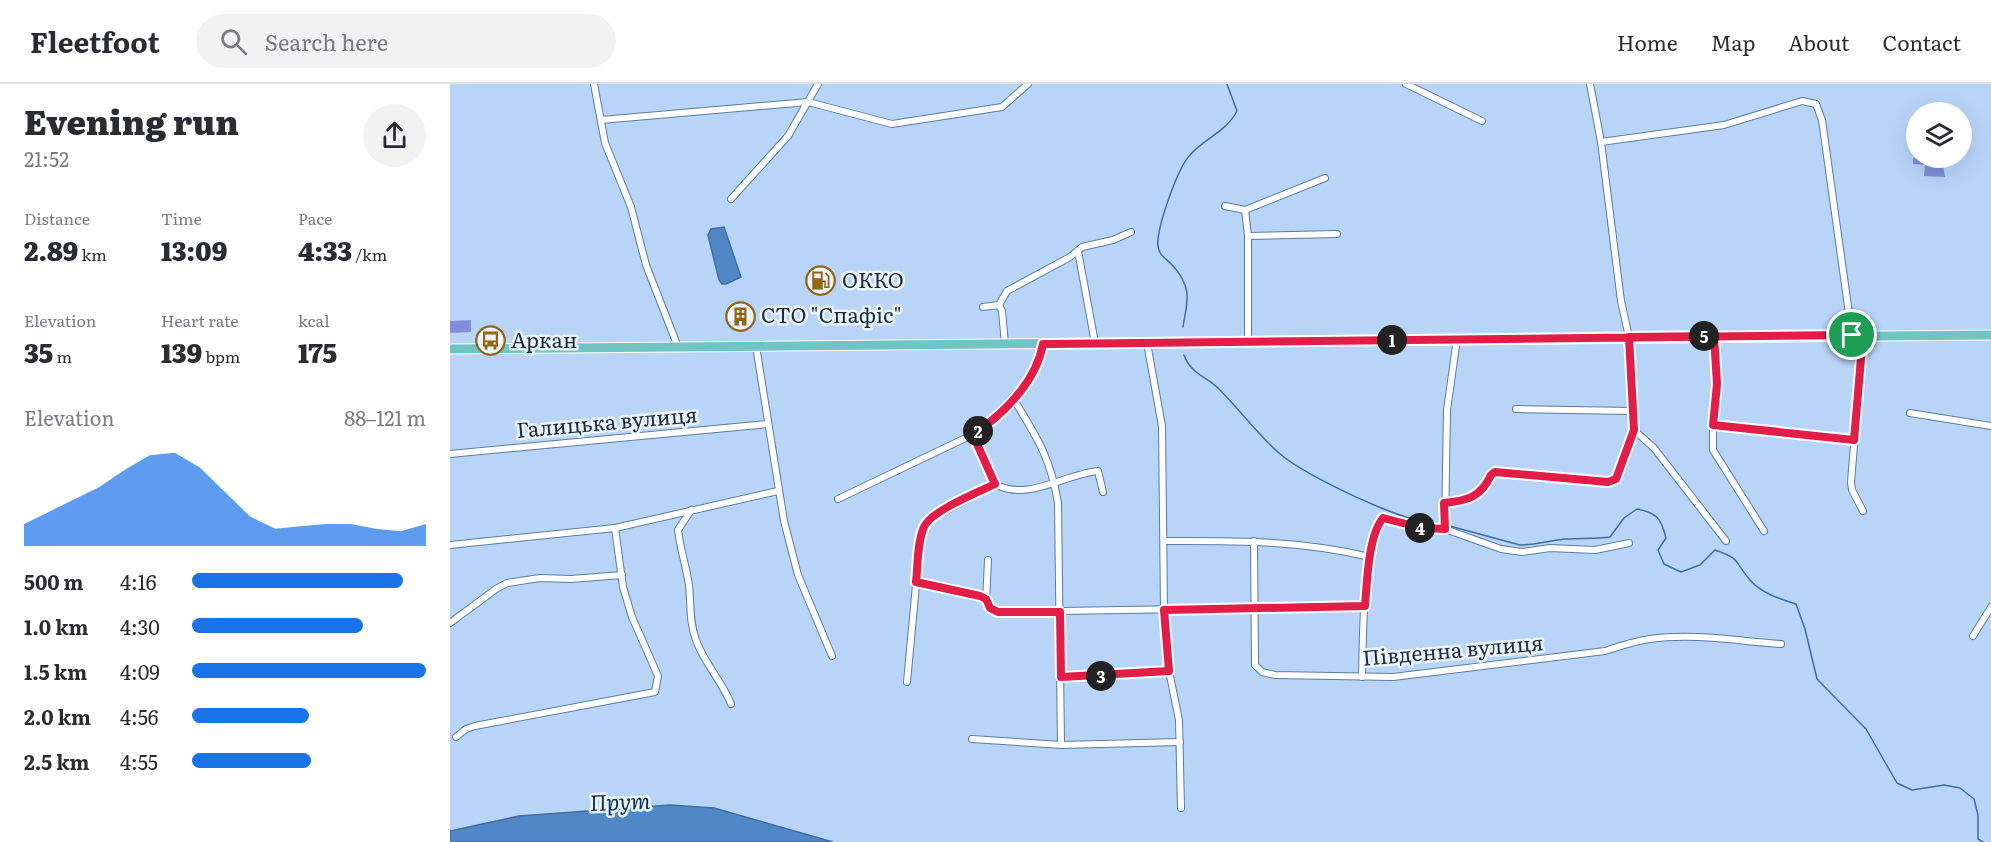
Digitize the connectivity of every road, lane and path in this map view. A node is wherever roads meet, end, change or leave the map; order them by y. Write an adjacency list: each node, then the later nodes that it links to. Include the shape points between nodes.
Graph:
1 (594, 84): 7 (street)
2 (818, 84): 6 (street)
3 (1028, 84): 6 (street, via 1002,107 892,124)
4 (1406, 84): 8 (street)
5 (1590, 84): 9 (street)
6 (808, 102): 7 (street); 11 (street, via 788,136)
7 (601, 120): 32 (street, via 610,160 631,207 646,265)
8 (1482, 121)
9 (1601, 142): 20 (street, via 1724,125 1805,101 1816,104 1826,145); 24 (street)
10 (1325, 178): 13 (street)
11 (731, 199)
12 (1225, 206): 13 (street)
13 (1245, 210): 16 (street)
14 (1131, 232): 17 (street)
15 (1337, 234): 16 (street)
16 (1248, 236): 26 (street)
17 (1078, 251): 18 (street, via 1007,291); 27 (street)
18 (999, 305): 19 (street); 29 (street)
19 (983, 307)
20 (1852, 335): 21 (main road); 23 (main road)
21 (1863, 335): 22 (main road); 43 (street)
22 (1991, 335)
23 (1714, 336): 24 (main road); 39 (street, via 1717,384)
24 (1629, 337): 25 (main road); 36 (street)
25 (1457, 339): 26 (main road); 50 (street, via 1447,410)
26 (1248, 341): 28 (main road)
27 (1095, 343): 28 (main road); 30 (main road)
28 (1147, 343): 56 (street, via 1162,426)
29 (1005, 344): 30 (main road); 31 (main road)
30 (1043, 344): 34 (street, via 1034,372)
31 (756, 346): 32 (main road); 38 (street)
32 (678, 347): 33 (main road)
33 (450, 349)
34 (1013, 398): 42 (street); 45 (street, via 1044,450)
35 (1516, 409): 36 (street)
36 (1632, 411): 41 (street)
37 (1910, 413): 40 (street)
38 (768, 424): 44 (street, Галицька вулиця); 47 (street)
39 (1713, 425): 43 (street); 55 (street, via 1715,453)
40 (1991, 426)
41 (1634, 430): 50 (street, via 1619,475 1613,481 1495,472 1479,494); 58 (street, via 1654,448)
42 (973, 435): 46 (street); 49 (street)
43 (1854, 440): 52 (street, via 1852,490)
44 (450, 454)
45 (1055, 483): 46 (street, via 1019,489 1003,489); 48 (street, via 1098,471); 70 (street, via 1060,515)
46 (995, 484): 64 (street, via 925,524)
47 (778, 490): 51 (street); 74 (street, via 795,566)
48 (1103, 492)
49 (838, 499)
50 (1444, 503): 53 (street)
51 (691, 510): 54 (street); 79 (street, via 678,530 692,627)
52 (1863, 511)
53 (1445, 526): 59 (street, via 1501,549 1522,552 1550,548 1595,550); 61 (street, via 1422,528 1383,518)
54 (615, 528): 60 (street); 63 (street)
55 (1764, 531)
56 (1165, 541): 57 (street); 69 (street)
57 (1254, 541): 61 (street, via 1325,546); 68 (street, Південна вулиця)
58 (1726, 541)
59 (1629, 543)
60 (450, 544)
61 (1370, 557): 66 (street)
62 (988, 560): 65 (street)
63 (622, 575): 71 (street, via 513,582 496,589); 80 (street, via 632,617 658,676 656,692 475,726)
64 (916, 582): 65 (street); 78 (street)
65 (986, 599): 70 (street, via 989,607 998,612)
66 (1365, 606): 68 (street); 77 (street)
67 (1991, 607): 72 (street)
68 (1253, 608): 69 (street); 77 (street, Південна вулиця, via 1257,670 1275,675)
69 (1164, 610): 70 (street); 75 (street)
70 (1060, 612): 76 (street)
71 (450, 623)
72 (1973, 636)
73 (1781, 644): 77 (street, Південна вулиця, via 1700,636 1651,638 1565,657 1393,677)
74 (832, 656)
75 (1169, 671): 76 (street); 82 (street)
76 (1061, 677): 83 (street)
77 (1362, 677)
78 (907, 682)
79 (731, 704)
80 (456, 737)
81 (972, 739): 83 (street)
82 (1180, 742): 83 (street); 84 (street)
83 (1061, 745)
84 (1181, 808)

